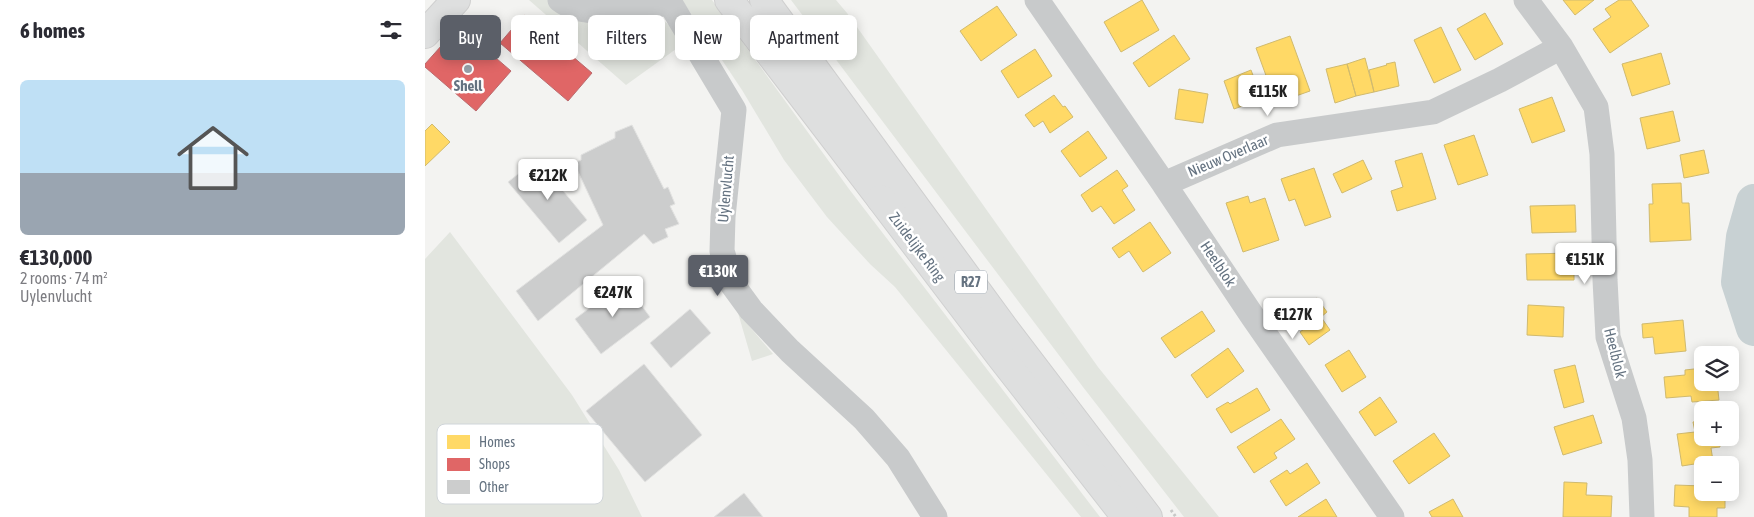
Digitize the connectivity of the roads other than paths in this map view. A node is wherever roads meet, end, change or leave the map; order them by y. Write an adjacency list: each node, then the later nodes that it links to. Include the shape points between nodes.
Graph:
1 (456, 0): 7 (main road)
2 (560, 0): 10 (street, Uylenvlucht, via 581,10 603,11 670,3 735,110 722,250 732,284 789,352 864,419 898,458)
3 (729, 0): 11 (main road, Zuidelijke Ring / R27)
4 (764, 0): 12 (main road, Zuidelijke Ring / R27, via 1004,328)
5 (1037, 0): 9 (street)
6 (1526, 0): 8 (street)
7 (425, 34)
8 (1561, 47): 9 (street, Nieuw Overlaar, via 1433,112 1277,135); 14 (street, Heelblok, via 1596,107 1603,154 1608,337 1634,418 1640,460)
9 (1164, 184): 13 (street, Heelblok)
10 (935, 517)
11 (1126, 517)
12 (1148, 517)
13 (1392, 517)
14 (1642, 517)

